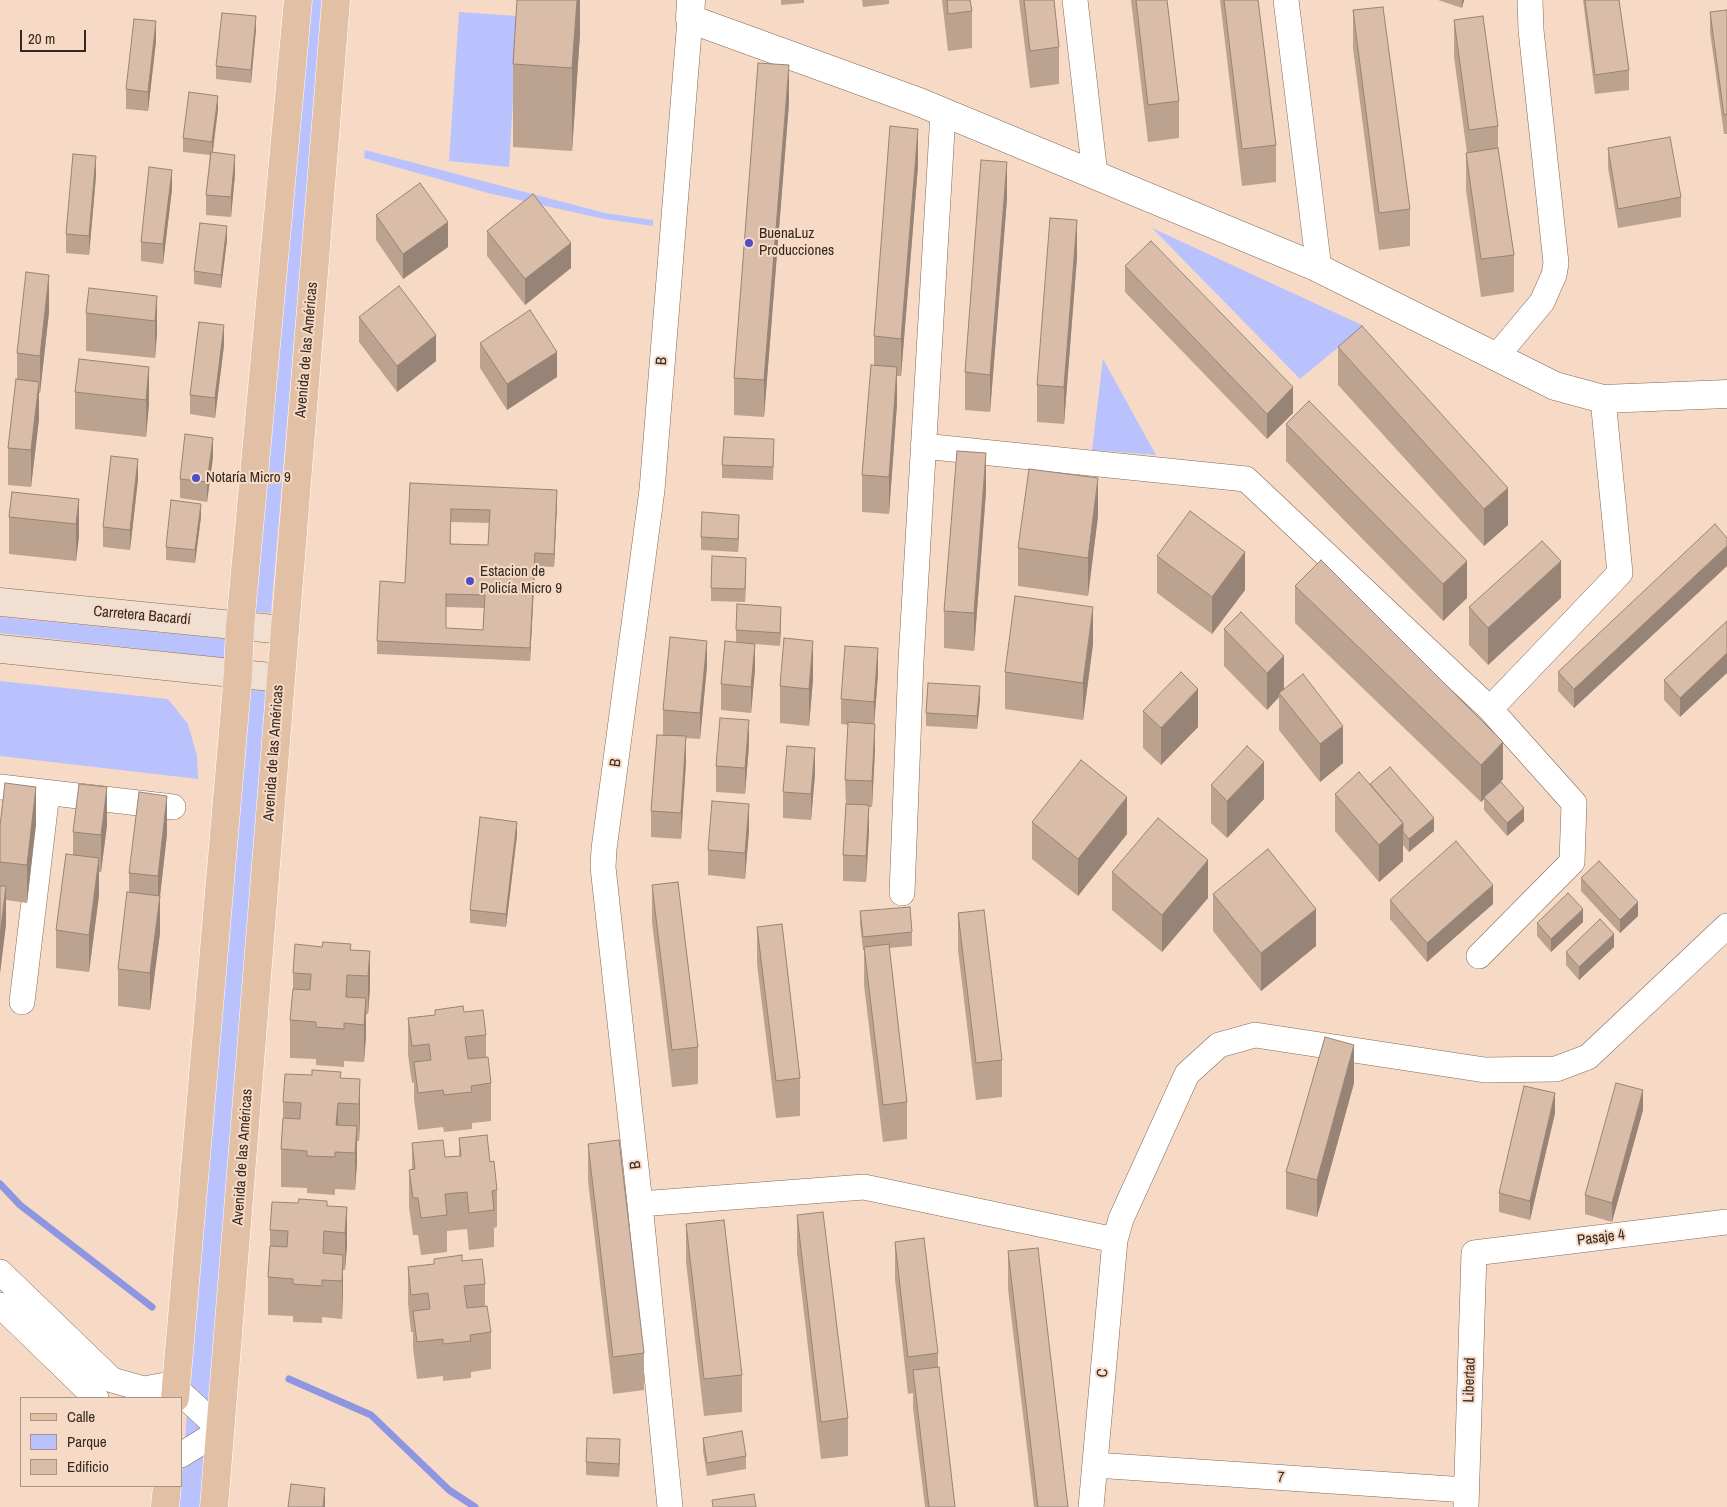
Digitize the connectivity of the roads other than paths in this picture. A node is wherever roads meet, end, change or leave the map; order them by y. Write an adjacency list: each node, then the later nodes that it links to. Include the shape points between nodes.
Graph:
1 (298, 0): 15 (main road)
2 (336, 0): 16 (main road, Avenida de las Américas)
3 (1075, 0): 8 (street)
4 (1286, 0): 9 (street)
5 (1530, 0): 10 (street, via 1556,263 1542,302)
6 (691, 9): 7 (street); 28 (street, B, via 652,490 604,849 609,937)
7 (943, 113): 8 (street); 13 (street)
8 (1095, 175): 9 (street)
9 (1319, 269): 10 (street)
10 (1496, 357): 12 (street, via 1554,386)
11 (1727, 394): 12 (street)
12 (1603, 399): 20 (street, via 1620,573)
13 (923, 446): 20 (street, via 1246,479); 24 (street)
14 (0, 602): 15 (main road, Carretera Bacardí)
15 (240, 626): 16 (main road, Carretera Bacardí); 18 (main road)
16 (284, 630): 19 (main road, Avenida de las Américas)
17 (0, 649): 18 (main road)
18 (238, 674): 19 (main road); 34 (main road)
19 (280, 678): 37 (main road, Avenida de las Américas)
20 (1490, 709): 26 (street, via 1574,803 1572,862)
21 (0, 787): 22 (street)
22 (47, 793): 23 (street); 27 (street)
23 (173, 807)
24 (902, 893)
25 (1727, 926): 30 (street, C, via 1588,1057 1556,1069 1485,1070 1255,1035 1219,1045 1187,1074)
26 (1479, 956)
27 (22, 1002)
28 (640, 1204): 30 (street, via 864,1187); 44 (street, B)
29 (1727, 1222): 31 (street, Pasaje 4)
30 (1115, 1240): 39 (street, C)
31 (1474, 1253): 41 (street, Libertad)
32 (0, 1272): 34 (street, via 112,1380 144,1389 171,1384)
33 (0, 1305): 35 (street)
34 (175, 1393)
35 (95, 1397)
36 (182, 1399): 37 (street)
37 (221, 1430): 38 (street); 43 (main road, Avenida de las Américas)
38 (182, 1453)
39 (1095, 1465): 41 (street, 7); 45 (street, C)
40 (167, 1487): 42 (main road)
41 (1466, 1499)
42 (165, 1507)
43 (214, 1507)
44 (670, 1507)
45 (1091, 1507)

